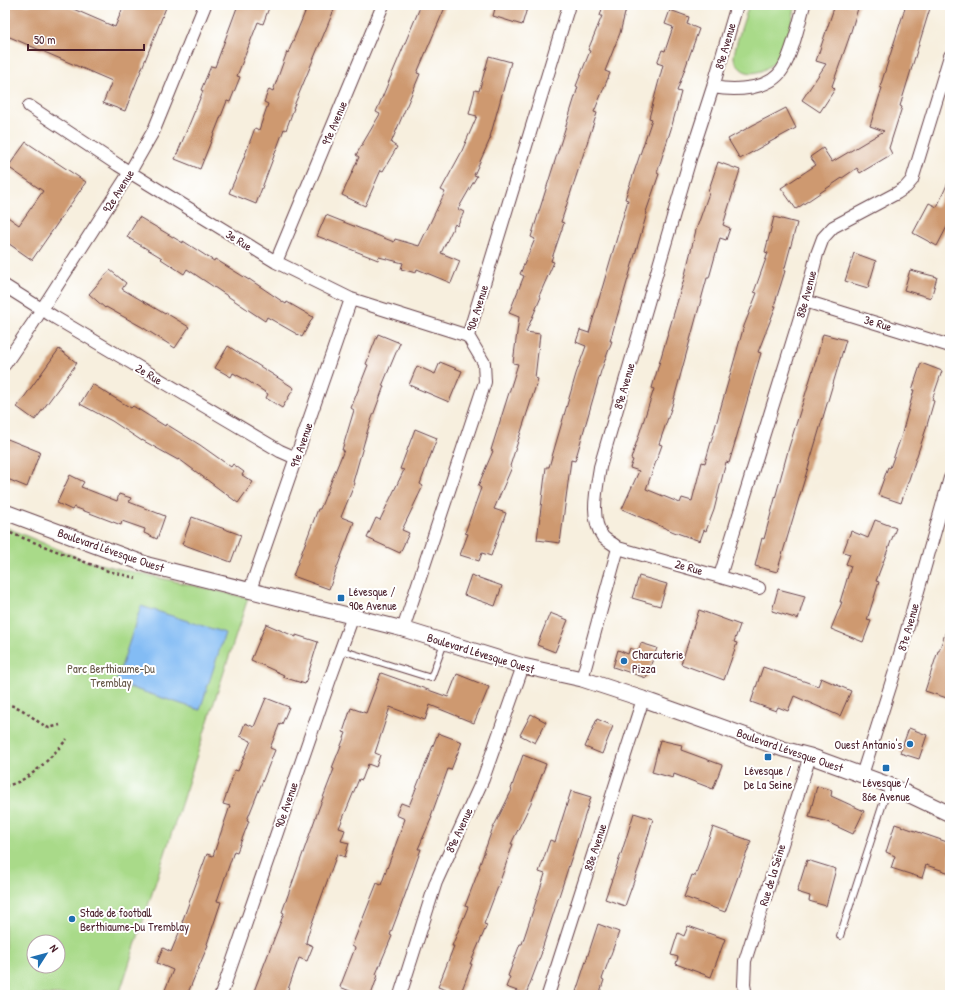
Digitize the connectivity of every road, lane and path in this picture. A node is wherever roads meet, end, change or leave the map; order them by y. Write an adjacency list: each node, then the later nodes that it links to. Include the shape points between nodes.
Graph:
1 (205, 5): 9 (street, 92e Avenue, via 154,130)
2 (383, 5): 10 (street, 91e Avenue)
3 (569, 5): 15 (street, 90e Avenue)
4 (737, 5): 7 (street, 89e Avenue)
5 (804, 5): 7 (street, 89e Avenue, via 788,58 776,76 751,87)
6 (950, 56): 13 (street, 88e Avenue, via 912,180 897,193 833,227 824,238 817,254)
7 (714, 87): 21 (street, 89e Avenue, via 698,131 600,467 596,524 604,538)
8 (28, 106): 9 (street, 3e Rue)
9 (130, 172): 10 (street, 3e Rue); 14 (street, 92e Avenue)
10 (276, 262): 12 (street, 3e Rue)
11 (5, 286): 14 (street, 2e Rue)
12 (351, 299): 15 (street, 3e Rue); 18 (street, 91e Avenue)
13 (805, 301): 16 (street, 3e Rue); 22 (street, 88e Avenue)
14 (42, 310): 17 (street, 92e Avenue); 18 (street, 2e Rue, via 280,451)
15 (468, 336): 26 (street, 90e Avenue, via 484,362 485,382)
16 (950, 346)
17 (5, 364)
18 (296, 458): 24 (street, 91e Avenue)
19 (950, 478): 36 (street, 87e Avenue, via 897,665)
20 (5, 512): 24 (street, Boulevard Lévesque Ouest, via 148,565)
21 (618, 548): 22 (street, 2e Rue); 30 (street)
22 (720, 576): 23 (street, 2e Rue)
23 (759, 588)
24 (250, 590): 25 (street, Boulevard Lévesque Ouest)
25 (353, 616): 26 (street, Boulevard Lévesque Ouest); 28 (street, 90e Avenue)
26 (403, 629): 27 (street, Boulevard Lévesque Ouest)
27 (444, 642): 28 (lane, via 431,678); 29 (street, Boulevard Lévesque Ouest)
28 (341, 650): 41 (street, 90e Avenue)
29 (523, 666): 30 (street, Boulevard Lévesque Ouest); 42 (street, 89e Avenue, via 483,779 436,882)
30 (582, 680): 31 (street, Boulevard Lévesque Ouest)
31 (643, 699): 35 (street, Boulevard Lévesque Ouest); 43 (street, 88e Avenue)
32 (5, 705): 33 (path, via 21,709 49,728)
33 (60, 725)
34 (67, 739): 38 (path, via 34,772 19,782)
35 (810, 756): 36 (street, Boulevard Lévesque Ouest); 44 (street, Rue de la Seine, via 745,962)
36 (862, 775): 37 (street, Boulevard Lévesque Ouest)
37 (889, 785): 39 (street, Boulevard Lévesque Ouest); 40 (lane)
38 (5, 786)
39 (950, 814)
40 (840, 936)
41 (220, 995)
42 (400, 995)
43 (548, 995)
44 (746, 995)

